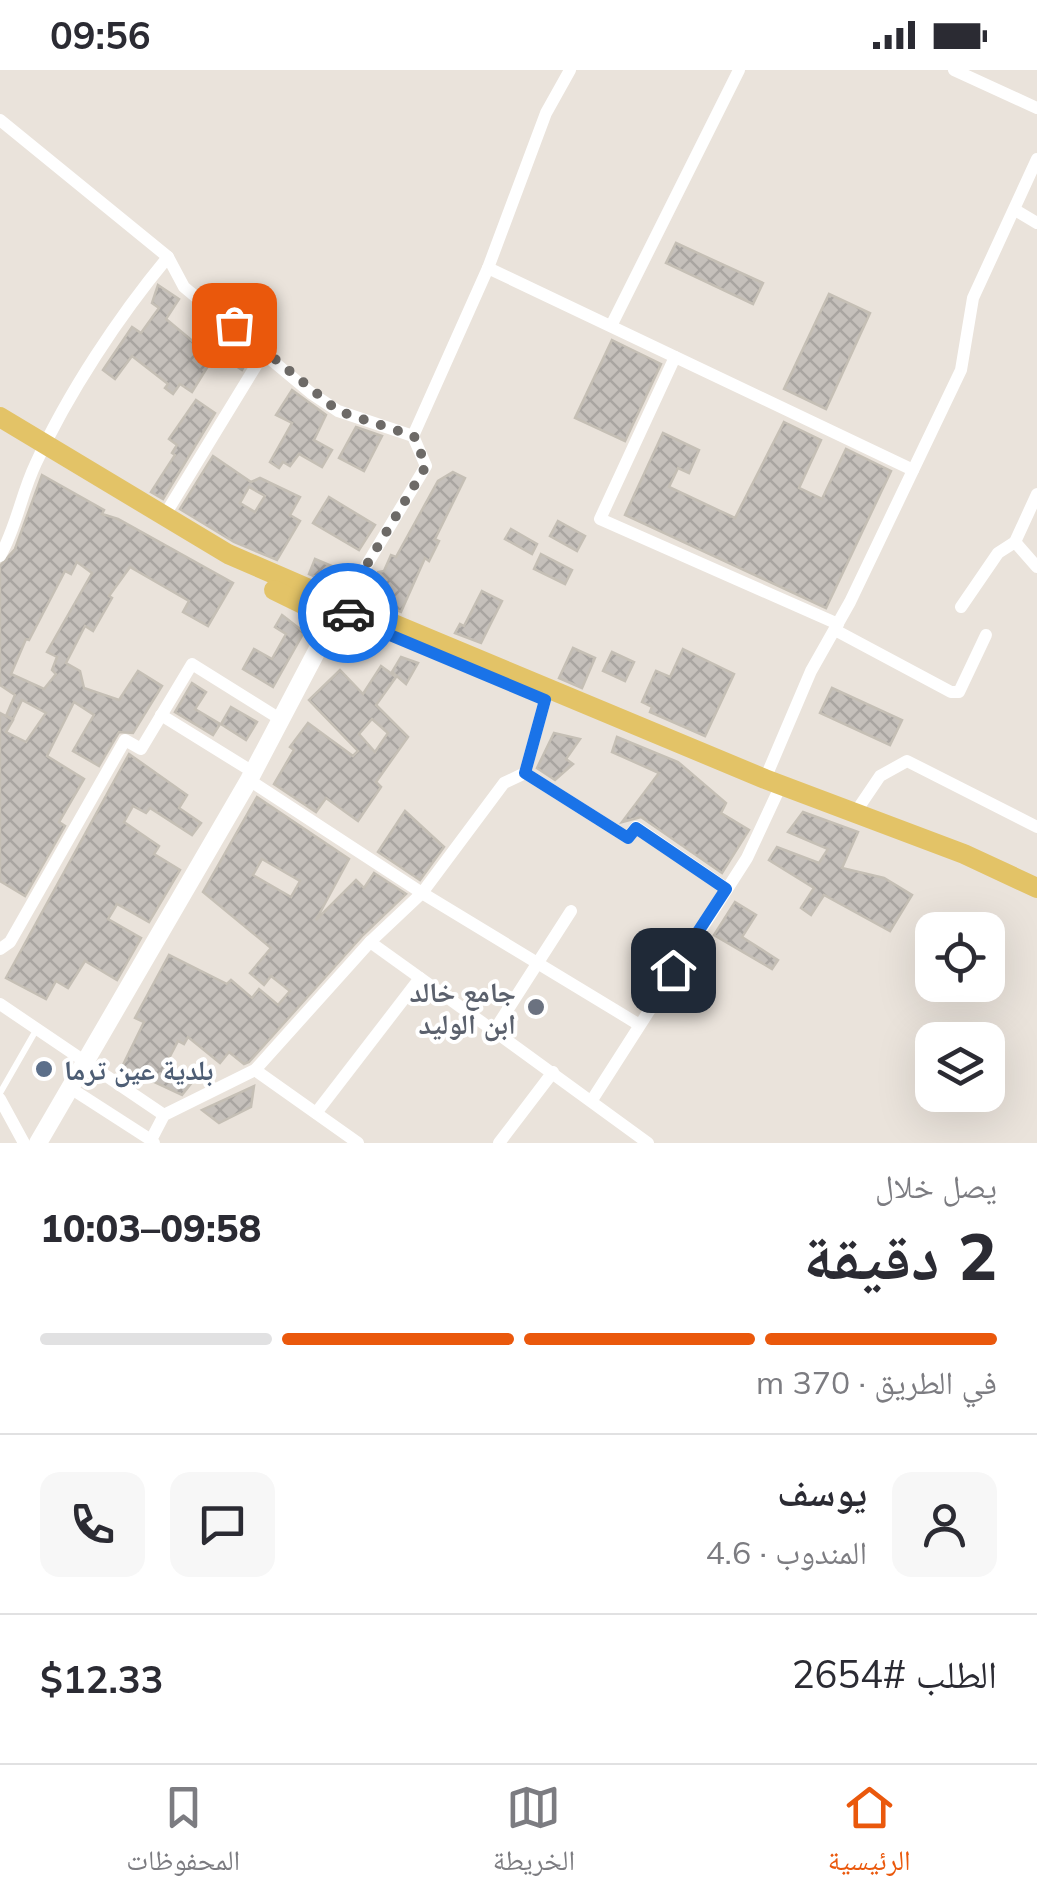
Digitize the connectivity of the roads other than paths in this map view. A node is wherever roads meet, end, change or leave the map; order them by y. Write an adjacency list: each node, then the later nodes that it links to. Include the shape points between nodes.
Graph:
1 (570, 70): 10 (street, via 525,163)
2 (739, 70): 11 (street)
3 (954, 70): 4 (street)
4 (1037, 108)
5 (0, 120): 9 (street)
6 (1037, 159): 7 (street)
7 (1015, 210): 8 (street); 18 (street, via 973,298 961,370)
8 (1037, 223)
9 (168, 257): 12 (street, via 184,287); 17 (street, via 132,299)
10 (488, 268): 11 (street); 16 (street)
11 (611, 326): 13 (street)
12 (265, 351): 16 (street, via 338,411); 20 (street)
13 (675, 357): 18 (street); 27 (street, via 600,519)
14 (0, 418): 17 (main road)
15 (0, 430): 17 (main road)
16 (414, 436): 26 (street, via 426,466)
17 (42, 451): 20 (main road); 22 (street); 24 (main road)
18 (914, 470): 27 (street)
19 (1037, 494): 21 (street)
20 (163, 518): 24 (main road)
21 (1015, 542): 23 (street); 25 (street, via 998,553)
22 (0, 556)
23 (1037, 567)
24 (266, 580): 26 (main road)
25 (961, 607)
26 (337, 611): 29 (main road); 31 (street); 34 (main road)
27 (836, 627): 28 (street, via 951,692 959,692); 34 (street, via 811,671)
28 (986, 635)
29 (545, 700): 32 (street); 34 (main road, via 732,774)
30 (161, 715): 31 (street, via 192,664); 33 (street); 42 (street, via 140,749 125,740)
31 (280, 719): 33 (street)
32 (525, 773): 38 (street, via 628,838 636,828); 39 (street, via 504,783)
33 (251, 776): 39 (street); 49 (street)
34 (773, 782): 35 (main road); 38 (street, via 747,858)
35 (855, 813): 36 (street, via 880,776 907,761); 37 (main road)
36 (1037, 828)
37 (1037, 888)
38 (726, 889): 46 (street)
39 (422, 894): 41 (street); 43 (street)
40 (572, 911): 43 (street)
41 (370, 942): 44 (street); 50 (street)
42 (0, 949)
43 (538, 963): 46 (street); 47 (street)
44 (420, 978): 47 (street); 56 (street)
45 (0, 1004): 48 (street)
46 (638, 1024): 54 (street)
47 (494, 1031): 51 (street)
48 (36, 1032): 49 (street); 53 (lane)
49 (88, 1062): 52 (street); 55 (street); 59 (street)
50 (255, 1070): 55 (street); 56 (street)
51 (553, 1072): 54 (street); 62 (street)
52 (78, 1092): 57 (street); 60 (street)
53 (0, 1096): 58 (street)
54 (592, 1100): 63 (street)
55 (164, 1114): 57 (street)
56 (316, 1114): 61 (street)
57 (152, 1142)
58 (24, 1143)
59 (38, 1143)
60 (52, 1143)
61 (358, 1143)
62 (499, 1143)
63 (648, 1143)

